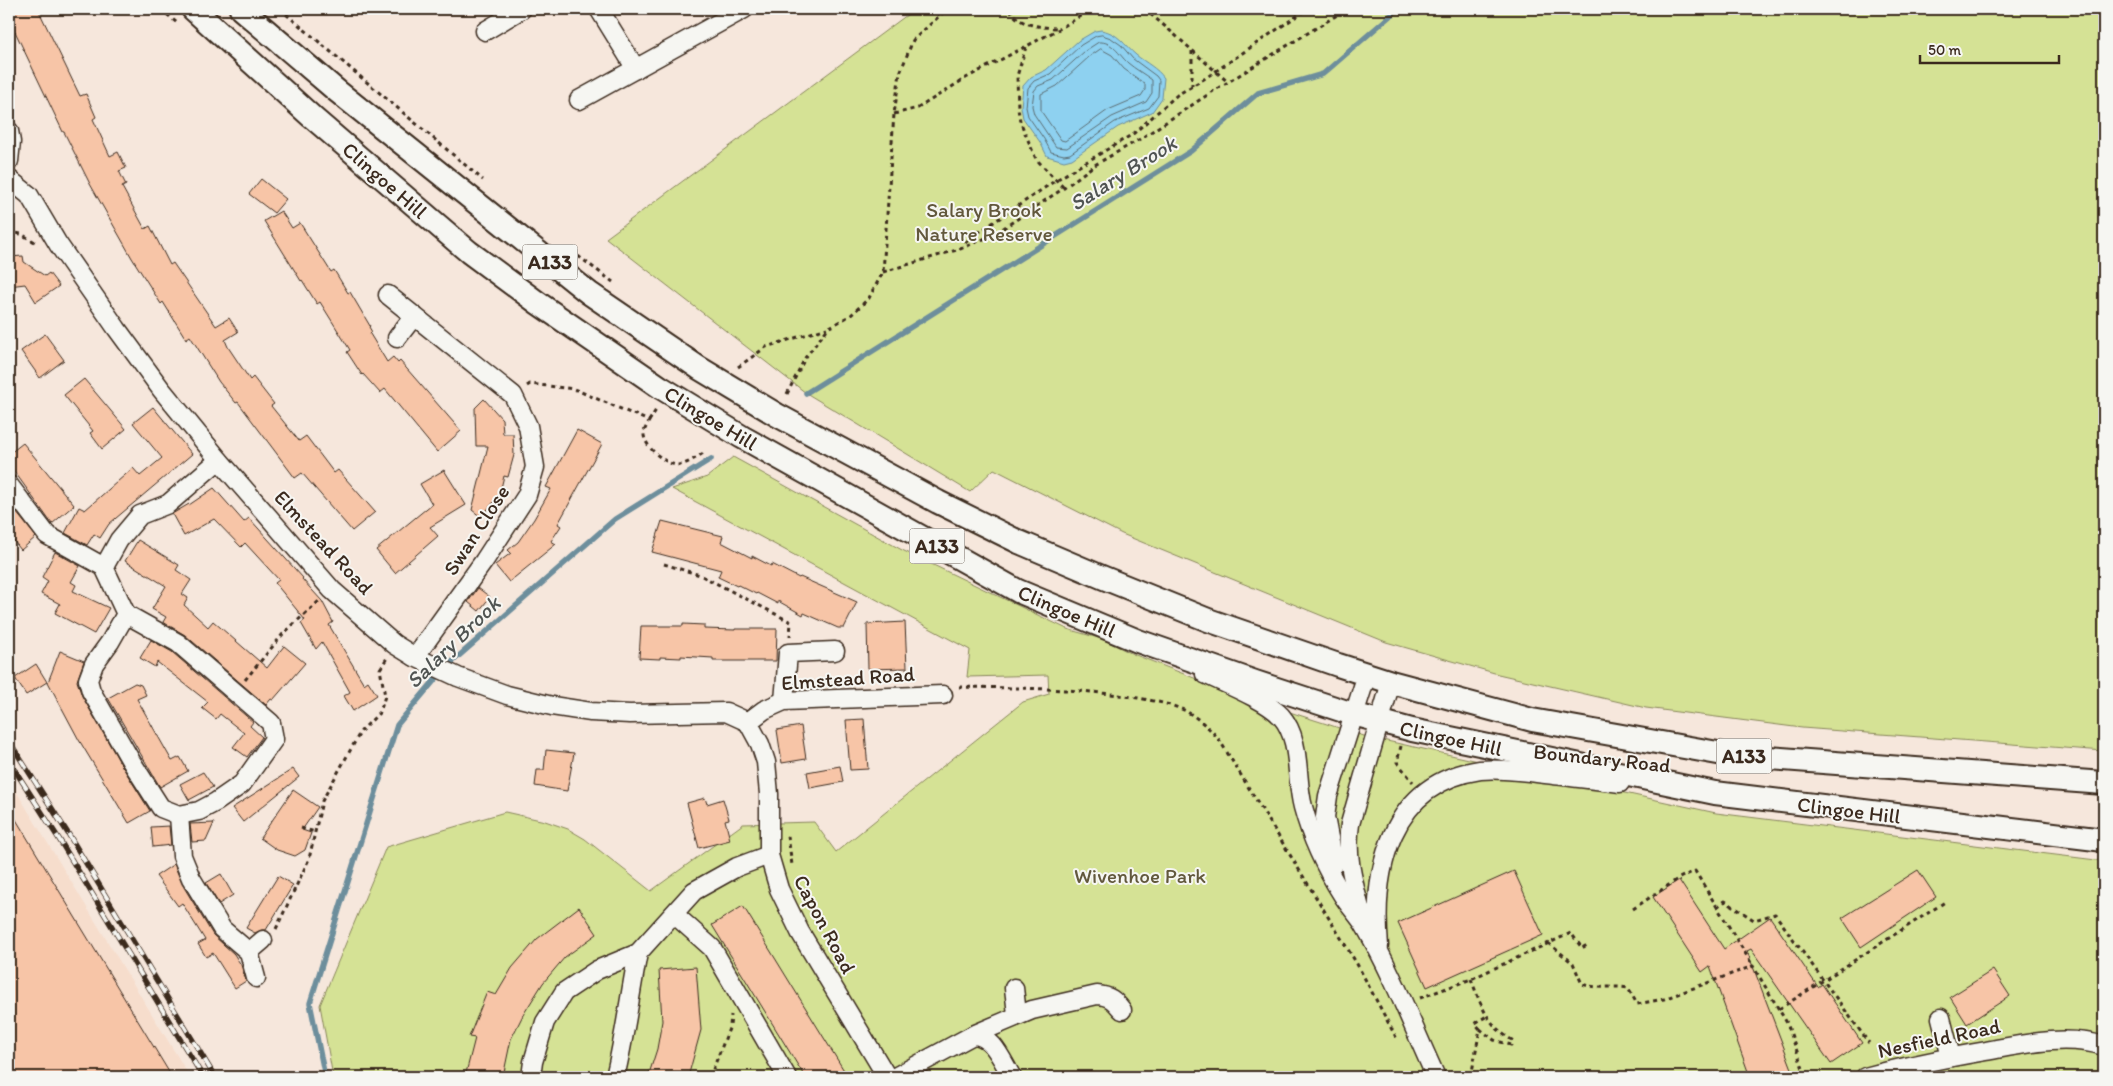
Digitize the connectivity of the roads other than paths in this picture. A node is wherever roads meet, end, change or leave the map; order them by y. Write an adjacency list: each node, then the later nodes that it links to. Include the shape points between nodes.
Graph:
1 (192, 9): 19 (main road, Clingoe Hill / A133, via 312,118 469,252 660,387 742,437 1018,591)
2 (241, 9): 22 (main road, Clingoe Hill / A133, via 589,293 742,394 1019,542 1208,620)
3 (522, 9): 6 (street)
4 (599, 9): 7 (street)
5 (744, 9): 7 (street)
6 (485, 31)
7 (636, 69): 8 (street)
8 (580, 100)
9 (9, 131): 10 (street)
10 (9, 161)
11 (9, 178): 15 (street, Elmstead Road, via 29,195 58,244 117,329)
12 (388, 295): 13 (street, Swan Close)
13 (414, 316): 14 (street); 21 (street, Swan Close, via 513,395 528,426 535,468 527,495)
14 (397, 338)
15 (220, 460): 17 (street, via 168,504 140,515 119,540); 21 (street, Elmstead Road, via 332,590 394,644)
16 (9, 485): 17 (street, via 47,535)
17 (104, 567): 18 (street)
18 (126, 614): 31 (street, via 94,664 88,680 109,724 161,808); 31 (street, via 178,643 271,723 274,739 242,784 199,811)
19 (1138, 641): 26 (main road, Clingoe Hill / A133); 34 (street, Boundary Road, via 1282,716 1295,748 1301,801 1310,831)
20 (835, 652): 25 (street, via 788,653)
21 (415, 657): 27 (street, Elmstead Road, via 458,678 507,696 591,712 726,712)
22 (1367, 674): 23 (main road, A133); 26 (street, Boundary Road)
23 (1391, 682): 28 (street, Boundary Road); 29 (main road, Clingoe Hill / A133, via 1532,720 1728,755)
24 (943, 695): 25 (street, Elmstead Road)
25 (784, 701): 27 (street, Elmstead Road)
26 (1353, 714): 28 (main road, Clingoe Hill / A133); 34 (street, Boundary Road, via 1328,796 1325,817)
27 (748, 722): 33 (street, Capon Road, via 766,762)
28 (1380, 722): 30 (main road, Clingoe Hill / A133); 36 (street, Boundary Road, via 1348,839 1349,862)
29 (2104, 783)
30 (1715, 793): 32 (main road, Clingoe Hill / A133); 40 (street, Boundary Road, via 1502,770 1482,770 1450,778 1423,794 1392,833 1385,851 1377,900)
31 (179, 815): 38 (street, via 182,856 191,878 222,929)
32 (2104, 840)
33 (769, 855): 35 (street, via 737,867 694,891); 52 (street, Capon Road, via 779,889 800,932)
34 (1343, 896): 36 (street, Boundary Road)
35 (674, 914): 39 (street); 51 (street, via 712,948)
36 (1364, 925): 40 (street, Boundary Road)
37 (268, 937): 38 (street)
38 (249, 952): 41 (street)
39 (638, 953): 49 (street, via 597,970 564,992 545,1022); 50 (street)
40 (1380, 954): 55 (street, Boundary Road)
41 (256, 978)
42 (1014, 988): 44 (street)
43 (1122, 1010): 44 (street, via 1114,999 1098,995)
44 (1017, 1014): 46 (street)
45 (1940, 1018): 48 (street)
46 (973, 1035): 53 (street); 54 (street, via 982,1035 990,1041)
47 (2104, 1046): 48 (street, Nesfield Road, via 2073,1040 2023,1044)
48 (1951, 1057): 56 (street, Nesfield Road)
49 (531, 1077)
50 (615, 1077)
51 (787, 1077)
52 (887, 1077)
53 (895, 1077)
54 (1012, 1077)
55 (1436, 1077)
56 (1865, 1077)

